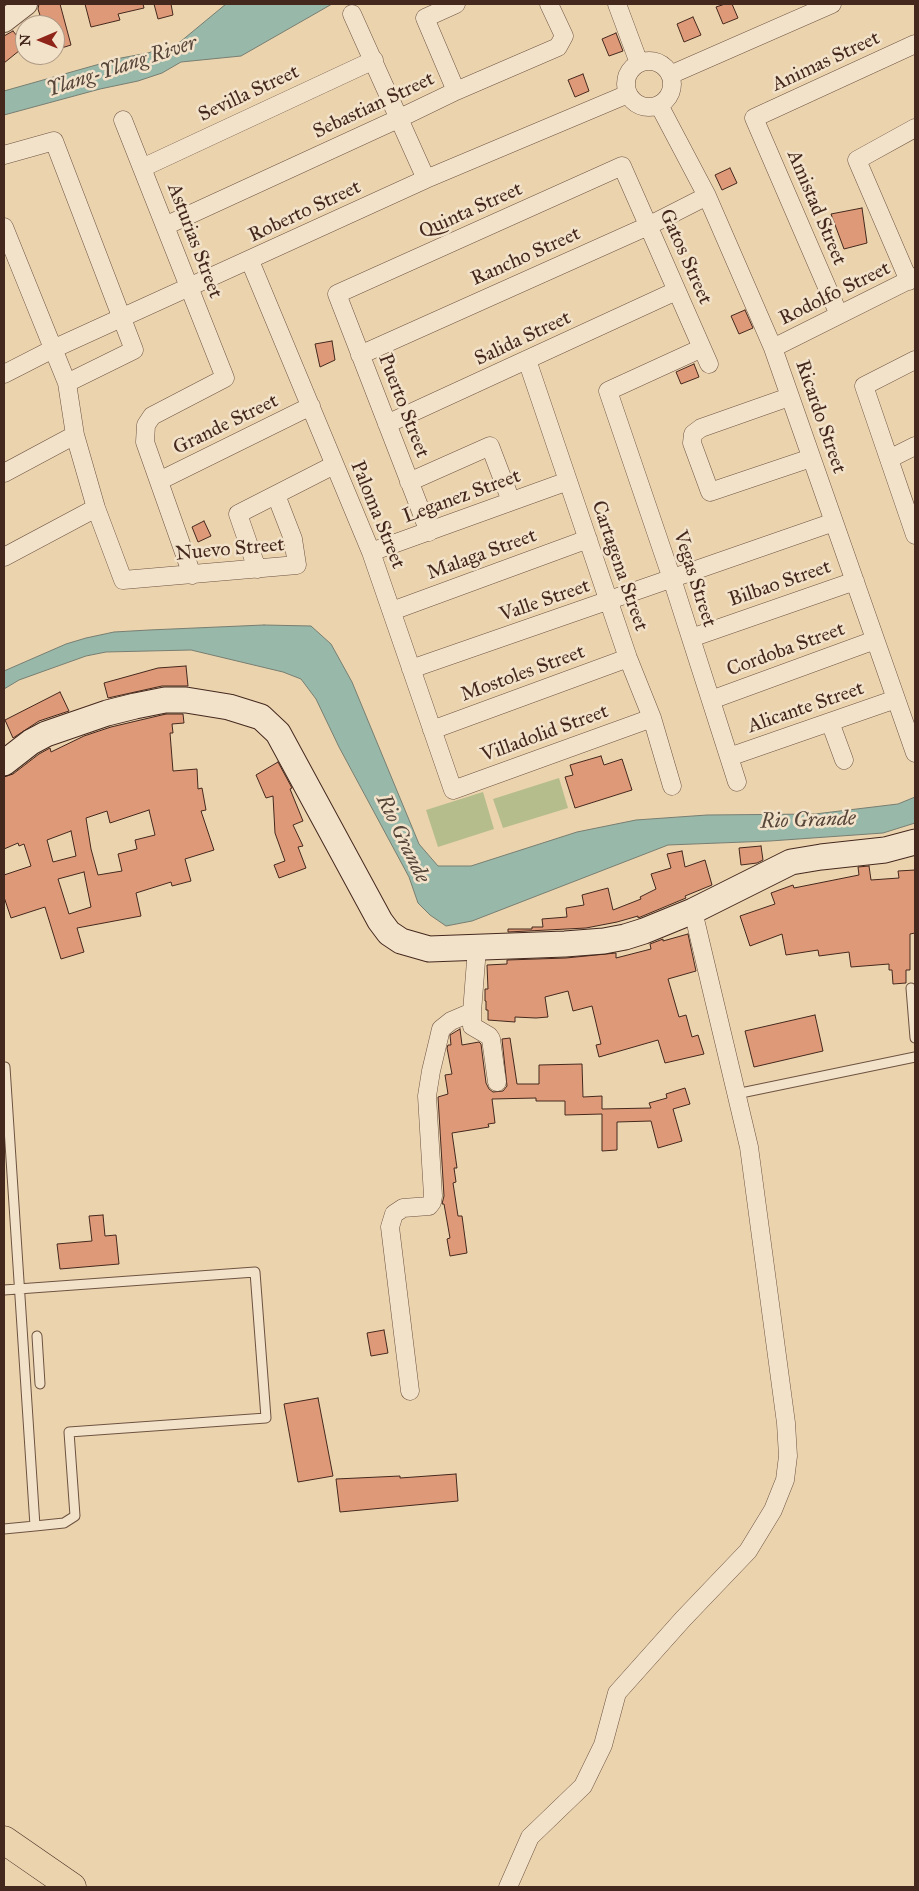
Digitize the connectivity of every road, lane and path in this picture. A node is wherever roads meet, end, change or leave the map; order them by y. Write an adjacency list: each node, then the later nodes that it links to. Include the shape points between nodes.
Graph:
1 (26, 4): 7 (street)
2 (456, 4): 12 (street, via 425,18)
3 (549, 4): 12 (street, Sebastian Street, via 564,36 558,47)
4 (616, 4): 10 (street)
5 (832, 4): 11 (street)
6 (352, 14): 9 (street)
7 (4, 21)
8 (915, 44): 16 (street, Animas Street)
9 (374, 60): 15 (street); 21 (street, Sevilla Street)
10 (639, 64): 11 (street, via 657,62); 13 (street, via 627,76)
11 (670, 75): 14 (street, via 671,92)
12 (456, 91): 15 (street, Sebastian Street)
13 (628, 94): 14 (street, via 638,105); 22 (street, Roberto Street)
14 (659, 106): 23 (street, Ricardo Street)
15 (400, 118): 22 (street); 24 (street, Sebastian Street)
16 (754, 118): 32 (street, Amistad Street)
17 (123, 120): 21 (street, Asturias Street)
18 (915, 128): 28 (street, via 857,160)
19 (4, 155): 33 (street, via 54,141)
20 (622, 166): 25 (street, Gatos Street); 31 (street, Quinta Street)
21 (142, 168): 24 (street, Asturias Street)
22 (426, 179): 27 (street, Roberto Street)
23 (707, 196): 25 (street, Rancho Street); 35 (street, Ricardo Street)
24 (165, 226): 29 (street, Asturias Street)
25 (648, 226): 30 (street, Gatos Street); 37 (street, Rancho Street)
26 (4, 227): 36 (street)
27 (250, 261): 29 (street, Roberto Street); 44 (street, Paloma Street)
28 (912, 279): 32 (street, Rodolfo Street)
29 (189, 288): 33 (street, Roberto Street); 52 (street, Asturias Street, via 225,378 152,416 146,425 145,442)
30 (676, 291): 34 (street, Gatos Street); 38 (street, Salida Street)
31 (337, 294): 37 (street, Puerto Street)
32 (839, 315): 35 (street, Rodolfo Street)
33 (122, 318): 36 (street, Roberto Street); 42 (street, via 134,350)
34 (702, 348): 40 (street, Gatos Street); 66 (street, Vegas Street, via 608,391)
35 (773, 348): 43 (street, Ricardo Street)
36 (53, 349): 41 (street, Roberto Street); 42 (street)
37 (360, 355): 45 (street, Puerto Street)
38 (527, 360): 45 (street, Salida Street); 53 (street, Cartagena Street)
39 (915, 360): 49 (street, via 864,386)
40 (709, 364)
41 (4, 374)
42 (67, 383): 46 (street)
43 (789, 397): 48 (street, Ricardo Street); 48 (street, via 701,428 693,434 692,443 710,492)
44 (311, 406): 50 (street, Paloma Street); 52 (street, Grande Street)
45 (387, 424): 54 (street, Puerto Street)
46 (75, 435): 51 (street); 57 (street)
47 (915, 446): 49 (street)
48 (811, 458): 58 (street, Ricardo Street)
49 (889, 459): 59 (street)
50 (334, 465): 55 (street); 62 (street, Paloma Street)
51 (4, 473)
52 (159, 481): 65 (street)
53 (568, 481): 56 (street, Leganez Street); 61 (street, Cartagena Street)
54 (409, 482): 56 (street, via 490,446); 60 (street, Puerto Street)
55 (276, 495): 64 (street, via 238,514); 64 (street, Nuevo Street, via 293,539 297,565)
56 (511, 501): 60 (street, Leganez Street)
57 (96, 508): 63 (street); 65 (street, Nuevo Street, via 123,580)
58 (834, 522): 66 (street, Valle Street); 67 (street, Ricardo Street)
59 (915, 531)
60 (429, 532): 62 (street, Leganez Street)
61 (588, 539): 68 (street, Cartagena Street); 69 (street, Malaga Street)
62 (371, 552): 69 (street, Paloma Street)
63 (4, 556)
64 (257, 569): 65 (street, Nuevo Street)
65 (192, 575)
66 (672, 578): 68 (street, Valle Street); 70 (street, Vegas Street)
67 (855, 581): 70 (street, Bilbao Street); 71 (street, Ricardo Street)
68 (608, 601): 72 (street, Cartagena Street); 73 (street, Valle Street)
69 (392, 611): 73 (street, Paloma Street)
70 (691, 638): 75 (street, Vegas Street)
71 (875, 640): 74 (street, Ricardo Street); 75 (street, Cordoba Street)
72 (628, 658): 76 (street, Cartagena Street); 78 (street, Mostoles Street)
73 (411, 669): 78 (street, Paloma Street)
74 (896, 699): 77 (street, Alicante Street); 79 (street, Ricardo Street)
75 (711, 700): 80 (street, Vegas Street)
76 (652, 718): 84 (street, Cartagena Street); 85 (street, Villadolid Street)
77 (830, 722): 80 (street, Alicante Street); 81 (street)
78 (432, 730): 85 (street, Paloma Street)
79 (915, 754)
80 (729, 757): 83 (street, Vegas Street)
81 (844, 760)
82 (4, 764): 88 (main road, via 46,734 106,713 166,700 229,707 261,717 278,733 389,933 401,942 429,949)
83 (737, 782)
84 (672, 786)
85 (453, 790)
86 (915, 842): 87 (main road, via 884,850 791,862)
87 (694, 911): 88 (main road, via 644,931 604,941); 95 (street)
88 (477, 948): 90 (street)
89 (910, 988): 91 (lane)
90 (472, 1012): 94 (street, via 472,1026 491,1039); 100 (street, via 441,1029 431,1071 427,1096 432,1202 429,1206 403,1208 394,1214 390,1227)
91 (915, 1038)
92 (915, 1057): 95 (lane)
93 (5, 1067): 96 (lane)
94 (497, 1082)
95 (736, 1094): 105 (street, via 751,1165 786,1423 788,1456 785,1480 773,1510 748,1551 617,1693 603,1745 583,1786 530,1837)
96 (20, 1289): 97 (lane); 101 (lane); 101 (lane, via 255,1272 266,1418 69,1432 74,1516 64,1523)
97 (4, 1290)
98 (37, 1336): 99 (lane)
99 (40, 1384)
100 (410, 1391)
101 (36, 1526): 102 (lane)
102 (4, 1530)
103 (4, 1840): 104 (main road)
104 (72, 1887)
105 (508, 1887)

